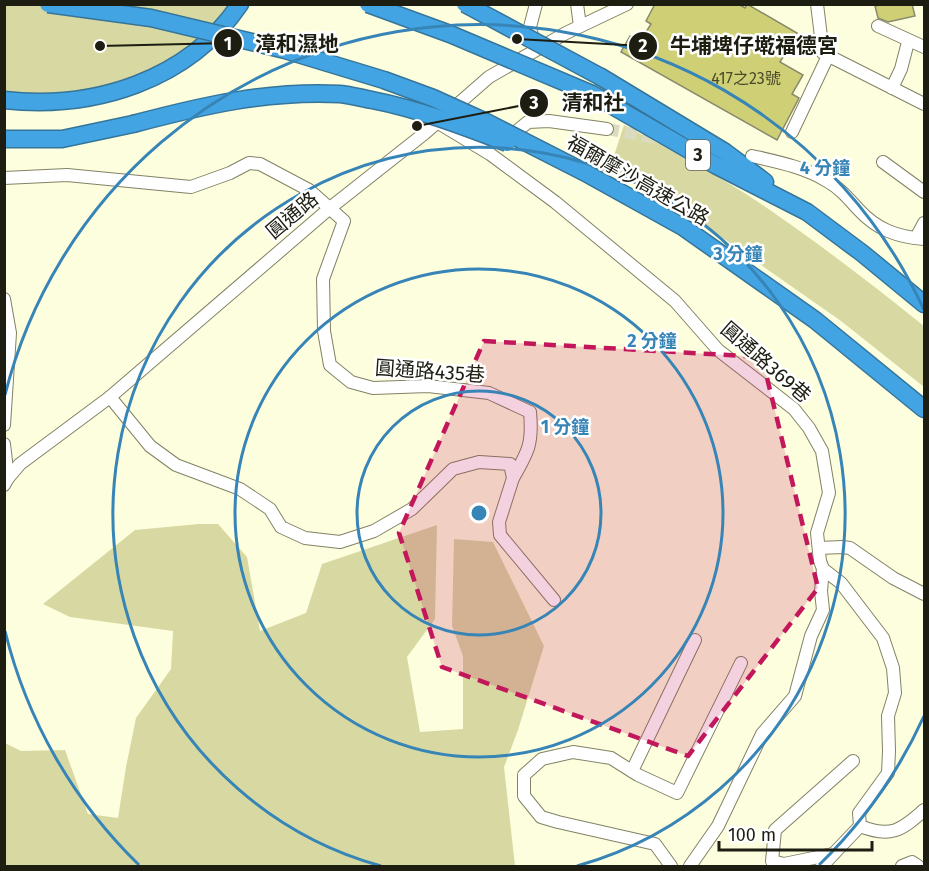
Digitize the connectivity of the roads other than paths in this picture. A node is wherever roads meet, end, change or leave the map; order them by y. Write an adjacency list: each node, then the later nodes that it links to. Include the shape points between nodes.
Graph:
1 (48, 4): 25 (highway, 福爾摩沙高速公路, bridge, via 150,18 285,50 384,80 486,122)
2 (240, 4): 16 (highway, via 226,24 195,53 120,91 54,102)
3 (368, 4): 29 (highway, 3, bridge, via 592,94)
4 (465, 4): 29 (highway, bridge, via 601,77 725,152)
5 (536, 4): 13 (street, via 530,27)
6 (577, 4): 9 (street)
7 (627, 4): 9 (street, 圓通路)
8 (817, 4): 14 (street, via 823,53)
9 (580, 26): 13 (street, 圓通路)
10 (878, 26): 11 (street)
11 (908, 42): 12 (street); 15 (street)
12 (924, 47)
13 (535, 51): 18 (street, 圓通路, via 489,77)
14 (828, 56): 15 (street); 20 (street)
15 (892, 88): 17 (street)
16 (9, 100)
17 (924, 104)
18 (436, 122): 22 (street, 圓通路369巷); 28 (street, 圓通路)
19 (607, 129): 22 (street, via 528,122)
20 (792, 132)
21 (4, 140): 25 (highway, bridge, via 62,139 247,98 342,94 445,120)
22 (490, 154): 40 (street, 圓通路369巷, via 675,301 718,350 794,409 822,452 829,493 818,533)
23 (752, 156): 31 (street, via 807,170 846,194 859,211 884,230)
24 (883, 162): 27 (street)
25 (584, 172): 35 (highway, 福爾摩沙高速公路, via 683,227 815,320)
26 (4, 178): 28 (street, via 67,175 191,187 249,163 260,164 309,190)
27 (924, 192)
28 (330, 208): 34 (street, 圓通路); 38 (street, 圓通路435巷, via 344,221 323,279 324,331 330,365 351,382 373,388 428,386 489,393 530,412 532,435)
29 (807, 212): 33 (highway, 3)
30 (924, 223): 31 (street)
31 (920, 239)
32 (4, 299): 36 (street, via 10,333)
33 (924, 304)
34 (110, 397): 38 (street, via 150,446 176,465 240,489 270,509 281,527 305,538 340,542 375,531 412,509 453,469 479,462 510,464); 39 (street, 圓通路, via 20,464)
35 (924, 409)
36 (4, 425)
37 (4, 444): 39 (street)
38 (513, 478): 43 (street, via 499,522 500,535)
39 (6, 481)
40 (819, 548): 41 (street, 圓通路369巷); 42 (street, via 850,548)
41 (823, 569): 49 (street, via 841,583 883,638 893,668 895,693 888,716 888,773 859,813); 53 (street, 圓通路369巷, via 823,610 811,636 795,696 762,734 718,826)
42 (924, 594)
43 (554, 600)
44 (695, 640): 47 (street)
45 (741, 663): 47 (street, via 677,793)
46 (853, 761): 51 (street, via 775,831 772,861)
47 (632, 771): 52 (street, via 611,758 573,752 552,756 524,774 524,796 541,817 655,844)
48 (924, 810): 49 (street, via 908,825 886,834)
49 (860, 826): 50 (street)
50 (833, 855): 51 (street); 55 (street)
51 (784, 864): 54 (street)
52 (671, 867)
53 (690, 867)
54 (770, 867)
55 (822, 867)
56 (902, 867): 57 (street, via 912,862)
57 (918, 867)

